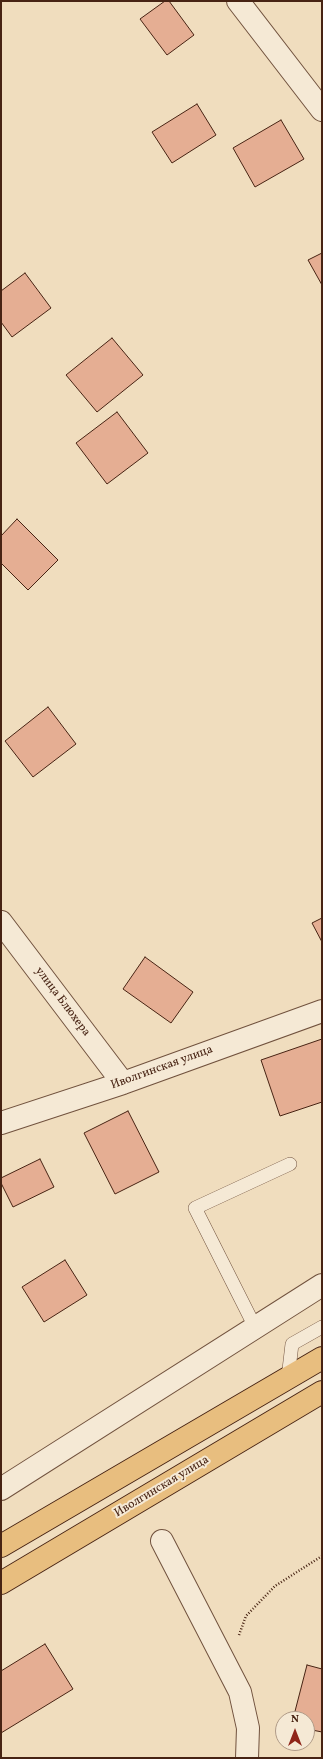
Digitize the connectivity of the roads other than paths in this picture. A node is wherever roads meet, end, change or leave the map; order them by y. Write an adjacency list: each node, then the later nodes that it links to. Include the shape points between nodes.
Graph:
1 (238, 1): 2 (street)
2 (322, 110)
3 (1, 922): 5 (street, улица Блюхера)
4 (322, 1011): 5 (street, Иволгинская улица)
5 (123, 1083): 6 (street, Иволгинская улица)
6 (1, 1123)
7 (290, 1164): 9 (lane, via 195,1208)
8 (322, 1285): 9 (street)
9 (255, 1327): 14 (street)
10 (322, 1327): 12 (lane, via 292,1344)
11 (322, 1358): 12 (main road)
12 (288, 1378): 16 (main road)
13 (322, 1392): 17 (main road, Иволгинская улица)
14 (1, 1489)
15 (162, 1541): 18 (street, via 240,1692 248,1728)
16 (1, 1546)
17 (1, 1583)
18 (247, 1758)

